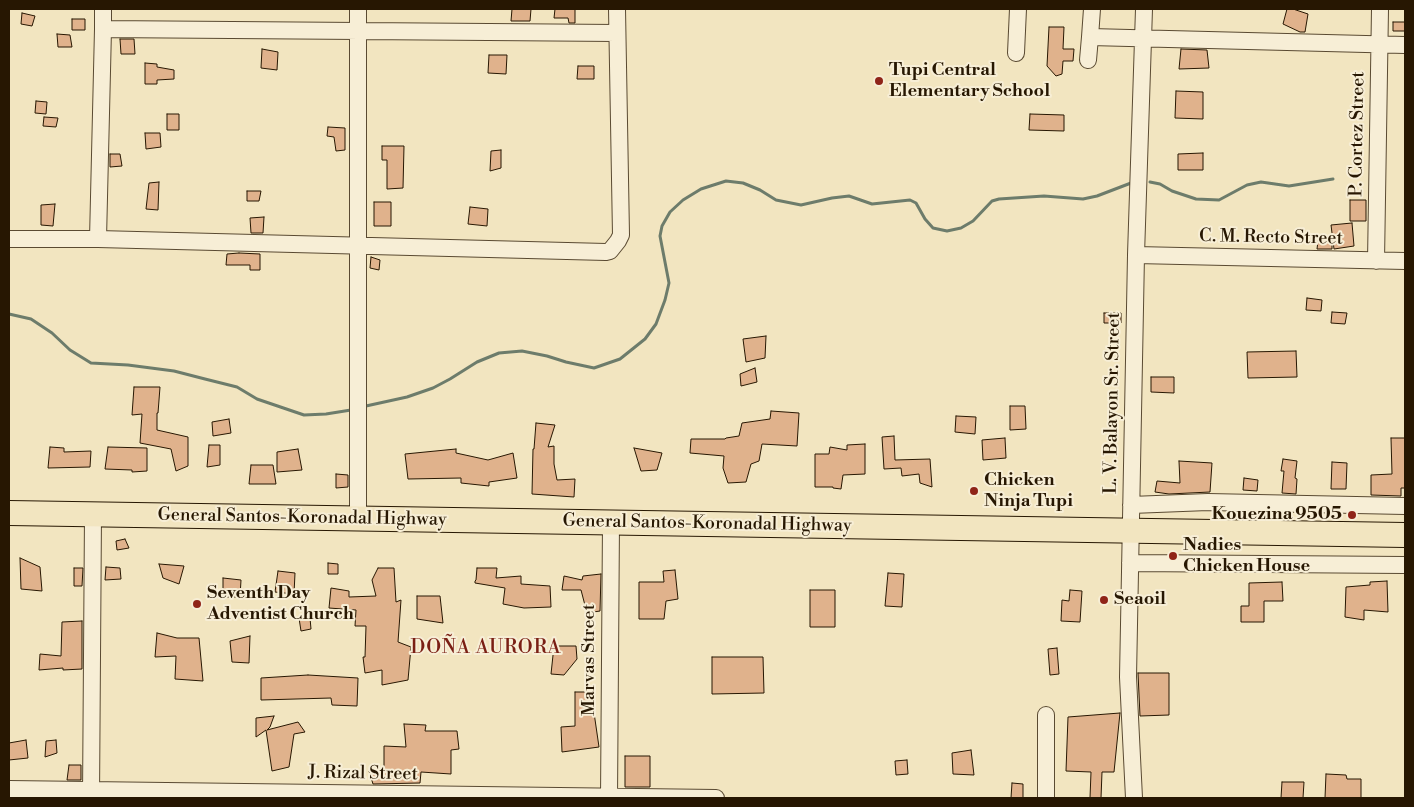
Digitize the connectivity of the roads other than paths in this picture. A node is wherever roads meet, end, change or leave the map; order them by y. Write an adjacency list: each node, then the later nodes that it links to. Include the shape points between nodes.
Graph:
1 (102, 9): 8 (street)
2 (358, 9): 9 (street)
3 (617, 9): 10 (street)
4 (1018, 9): 15 (street)
5 (1144, 9): 12 (street, L. V. Balayon Sr. Street)
6 (1380, 9): 13 (street, P. Cortez Street)
7 (1087, 10): 11 (street)
8 (103, 29): 9 (street); 18 (street)
9 (358, 31): 10 (street); 19 (street)
10 (617, 33): 19 (street, via 621,235 610,251)
11 (1090, 37): 12 (street); 16 (street)
12 (1144, 38): 13 (street); 20 (street, L. V. Balayon Sr. Street)
13 (1380, 44): 14 (street); 21 (street, P. Cortez Street)
14 (1405, 45)
15 (1016, 52)
16 (1088, 60)
17 (9, 239): 18 (street)
18 (98, 239): 19 (street)
19 (358, 245): 27 (street)
20 (1136, 255): 21 (street, C. M. Recto Street); 23 (street, L. V. Balayon Sr. Street)
21 (1376, 261): 22 (street, C. M. Recto Street)
22 (1405, 261)
23 (1131, 505): 24 (street, via 1208,502); 29 (street, L. V. Balayon Sr. Street)
24 (1405, 506)
25 (9, 513): 26 (highway, General Santos-Koronadal Highway)
26 (93, 514): 27 (highway, General Santos-Koronadal Highway); 35 (street)
27 (358, 518): 28 (highway, General Santos-Koronadal Highway)
28 (610, 522): 29 (highway, General Santos-Koronadal Highway); 36 (street, Marvas Street)
29 (1130, 531): 30 (highway, General Santos-Koronadal Highway); 31 (street, L. V. Balayon Sr. Street)
30 (1405, 535)
31 (1130, 563): 32 (street); 39 (street, L. V. Balayon Sr. Street, via 1128,677)
32 (1405, 565)
33 (1046, 715): 38 (street)
34 (9, 789): 35 (street, J. Rizal Street)
35 (91, 794): 36 (street, J. Rizal Street)
36 (609, 797): 37 (street, J. Rizal Street)
37 (716, 798)
38 (1046, 798)
39 (1134, 798)

